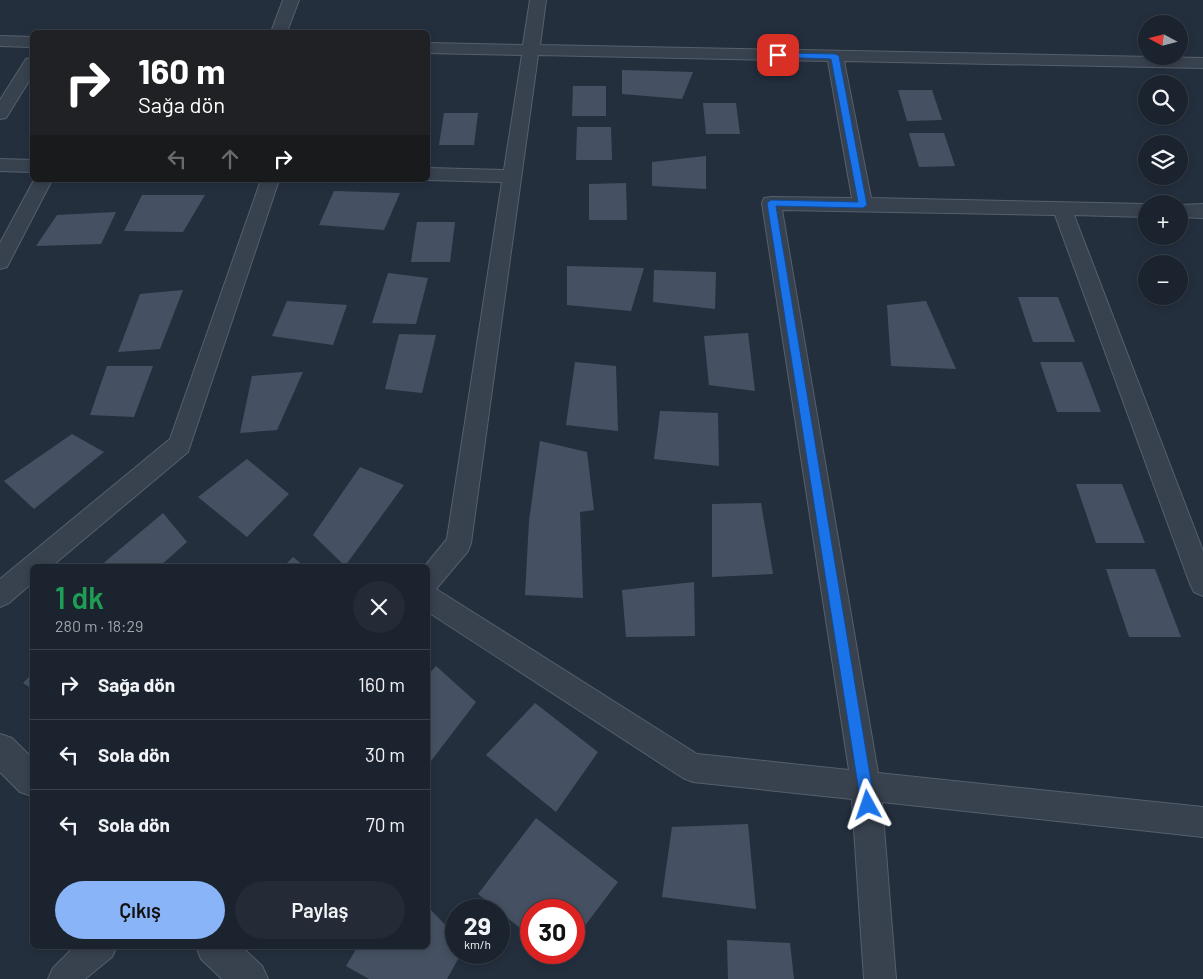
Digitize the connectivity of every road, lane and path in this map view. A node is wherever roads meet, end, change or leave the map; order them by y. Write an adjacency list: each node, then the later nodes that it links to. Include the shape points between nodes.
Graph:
1 (291, 0): 3 (street)
2 (538, 0): 7 (street)
3 (280, 30)
4 (0, 41): 5 (street)
5 (30, 42)
6 (430, 48): 7 (street)
7 (531, 50): 8 (street); 15 (street)
8 (835, 56): 9 (street); 18 (street)
9 (1203, 63)
10 (30, 65): 11 (street)
11 (0, 114)
12 (0, 165): 13 (street)
13 (30, 166)
14 (430, 174): 15 (street)
15 (512, 176): 26 (street, via 459,543)
16 (42, 182): 23 (street)
17 (269, 182): 24 (street, via 180,445)
18 (863, 205): 19 (street); 32 (street, via 771,203)
19 (1062, 208): 20 (street); 27 (street)
20 (1138, 210)
21 (1188, 210): 22 (street)
22 (1203, 211)
23 (0, 262)
24 (37, 564)
25 (30, 570): 28 (street)
26 (430, 579)
27 (1203, 584)
28 (0, 595)
29 (430, 599): 32 (street, via 693,768)
30 (0, 750): 31 (street)
31 (30, 778)
32 (866, 786): 33 (street); 38 (street)
33 (1203, 822)
34 (97, 949): 36 (street)
35 (217, 949): 37 (street)
36 (64, 979)
37 (249, 979)
38 (880, 979)

